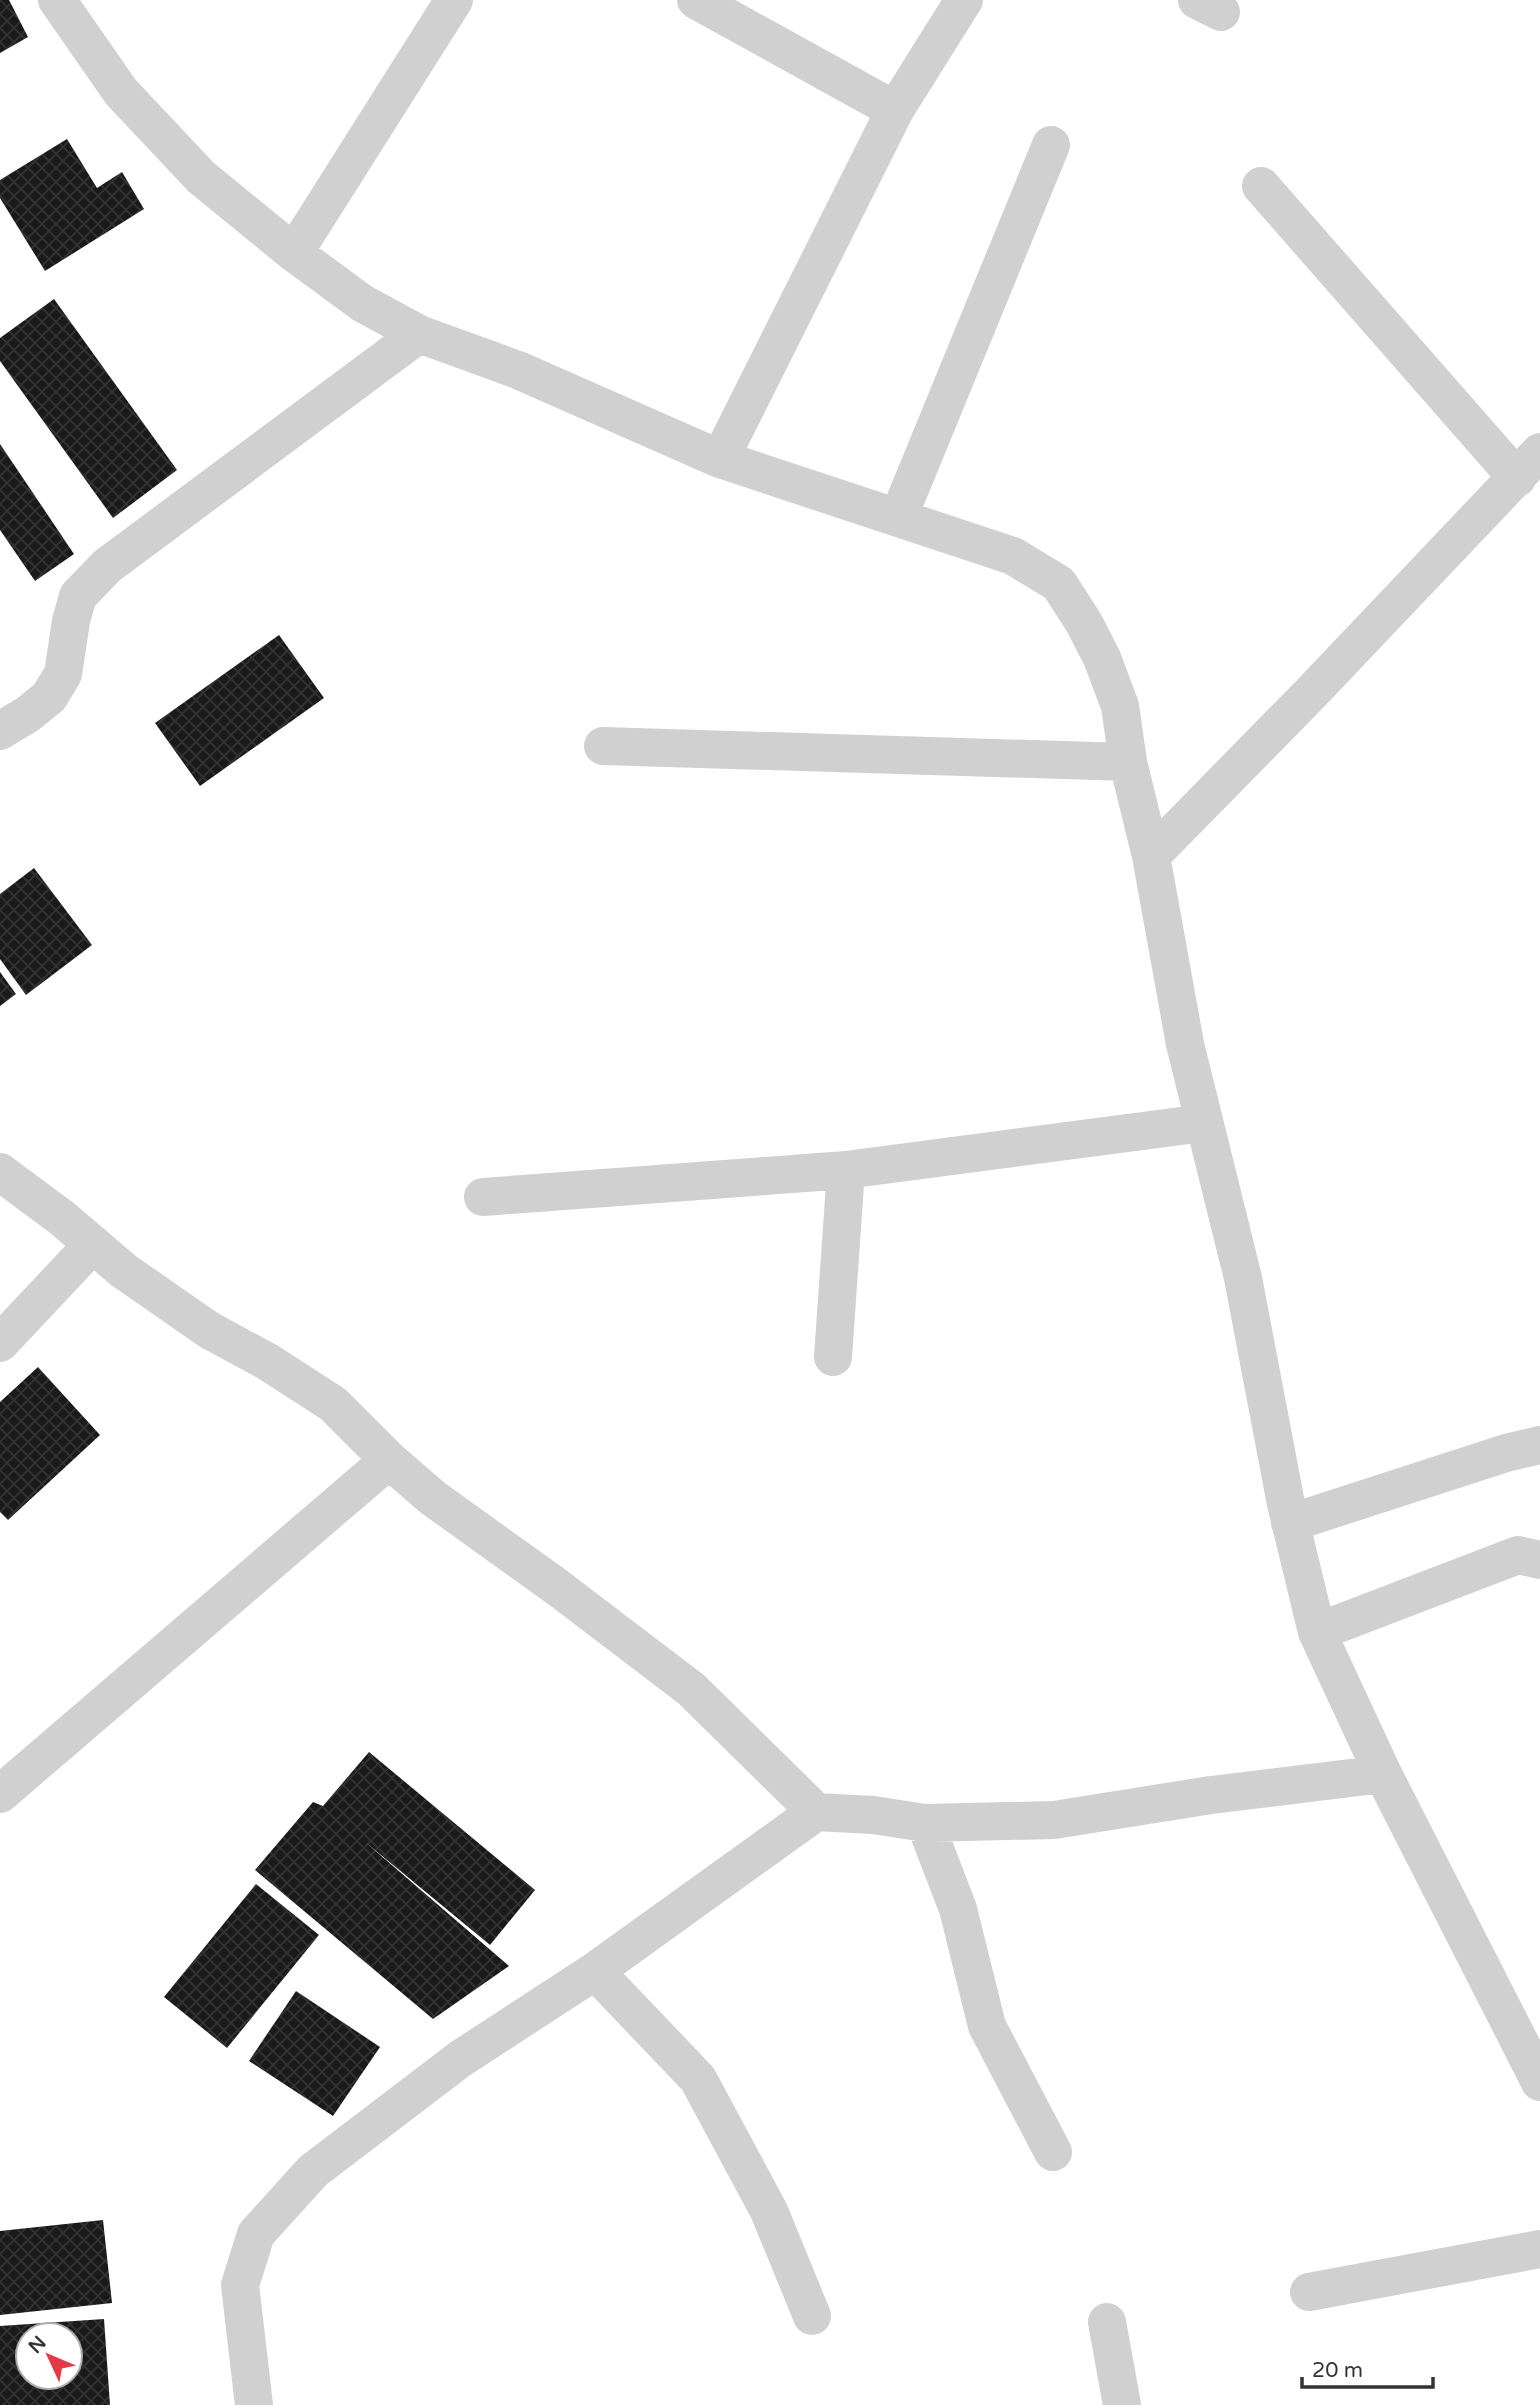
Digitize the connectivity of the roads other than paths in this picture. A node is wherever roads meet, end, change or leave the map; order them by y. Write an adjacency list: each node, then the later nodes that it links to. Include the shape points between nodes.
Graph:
1 (57, 0): 8 (street, via 121,92 201,177)
2 (454, 0): 8 (street)
3 (696, 0): 5 (street)
4 (964, 0): 5 (street)
5 (895, 110): 10 (street)
6 (1051, 145): 12 (street)
7 (1261, 186): 11 (street)
8 (294, 253): 9 (street, via 362,303)
9 (419, 334): 10 (street, via 518,370); 13 (street, via 107,566 78,596 63,674 49,697)
10 (720, 459): 12 (street)
11 (1528, 465): 16 (street)
12 (898, 518): 15 (street, via 1013,556 1059,584 1102,658 1120,706)
13 (0, 731)
14 (603, 747): 15 (street)
15 (1128, 762): 16 (street)
16 (1151, 856): 17 (street)
17 (1204, 1123): 18 (street); 26 (street, via 1242,1278)
18 (846, 1170): 20 (street); 23 (street)
19 (0, 1172): 21 (street)
20 (484, 1197)
21 (93, 1244): 22 (street); 25 (street, via 124,1272 208,1330 333,1404)
22 (0, 1343)
23 (833, 1357)
24 (1540, 1445): 26 (street)
25 (389, 1460): 30 (street); 31 (street, via 433,1498 691,1689)
26 (1290, 1523): 28 (street)
27 (1540, 1560): 28 (street, via 1518,1555)
28 (1317, 1632): 29 (street)
29 (1383, 1774): 32 (street, via 1054,1820); 34 (street)
30 (0, 1794)
31 (816, 1812): 32 (street); 33 (street)
32 (925, 1823): 35 (street, via 958,1909 987,2026)
33 (595, 1971): 38 (street, via 698,2079 769,2211); 40 (street, via 460,2059 313,2171 256,2234 240,2285)
34 (1540, 2082)
35 (1053, 2152)
36 (1540, 2249): 37 (street)
37 (1309, 2292)
38 (812, 2316)
39 (1107, 2322): 41 (street)
40 (254, 2405)
41 (1122, 2405)

